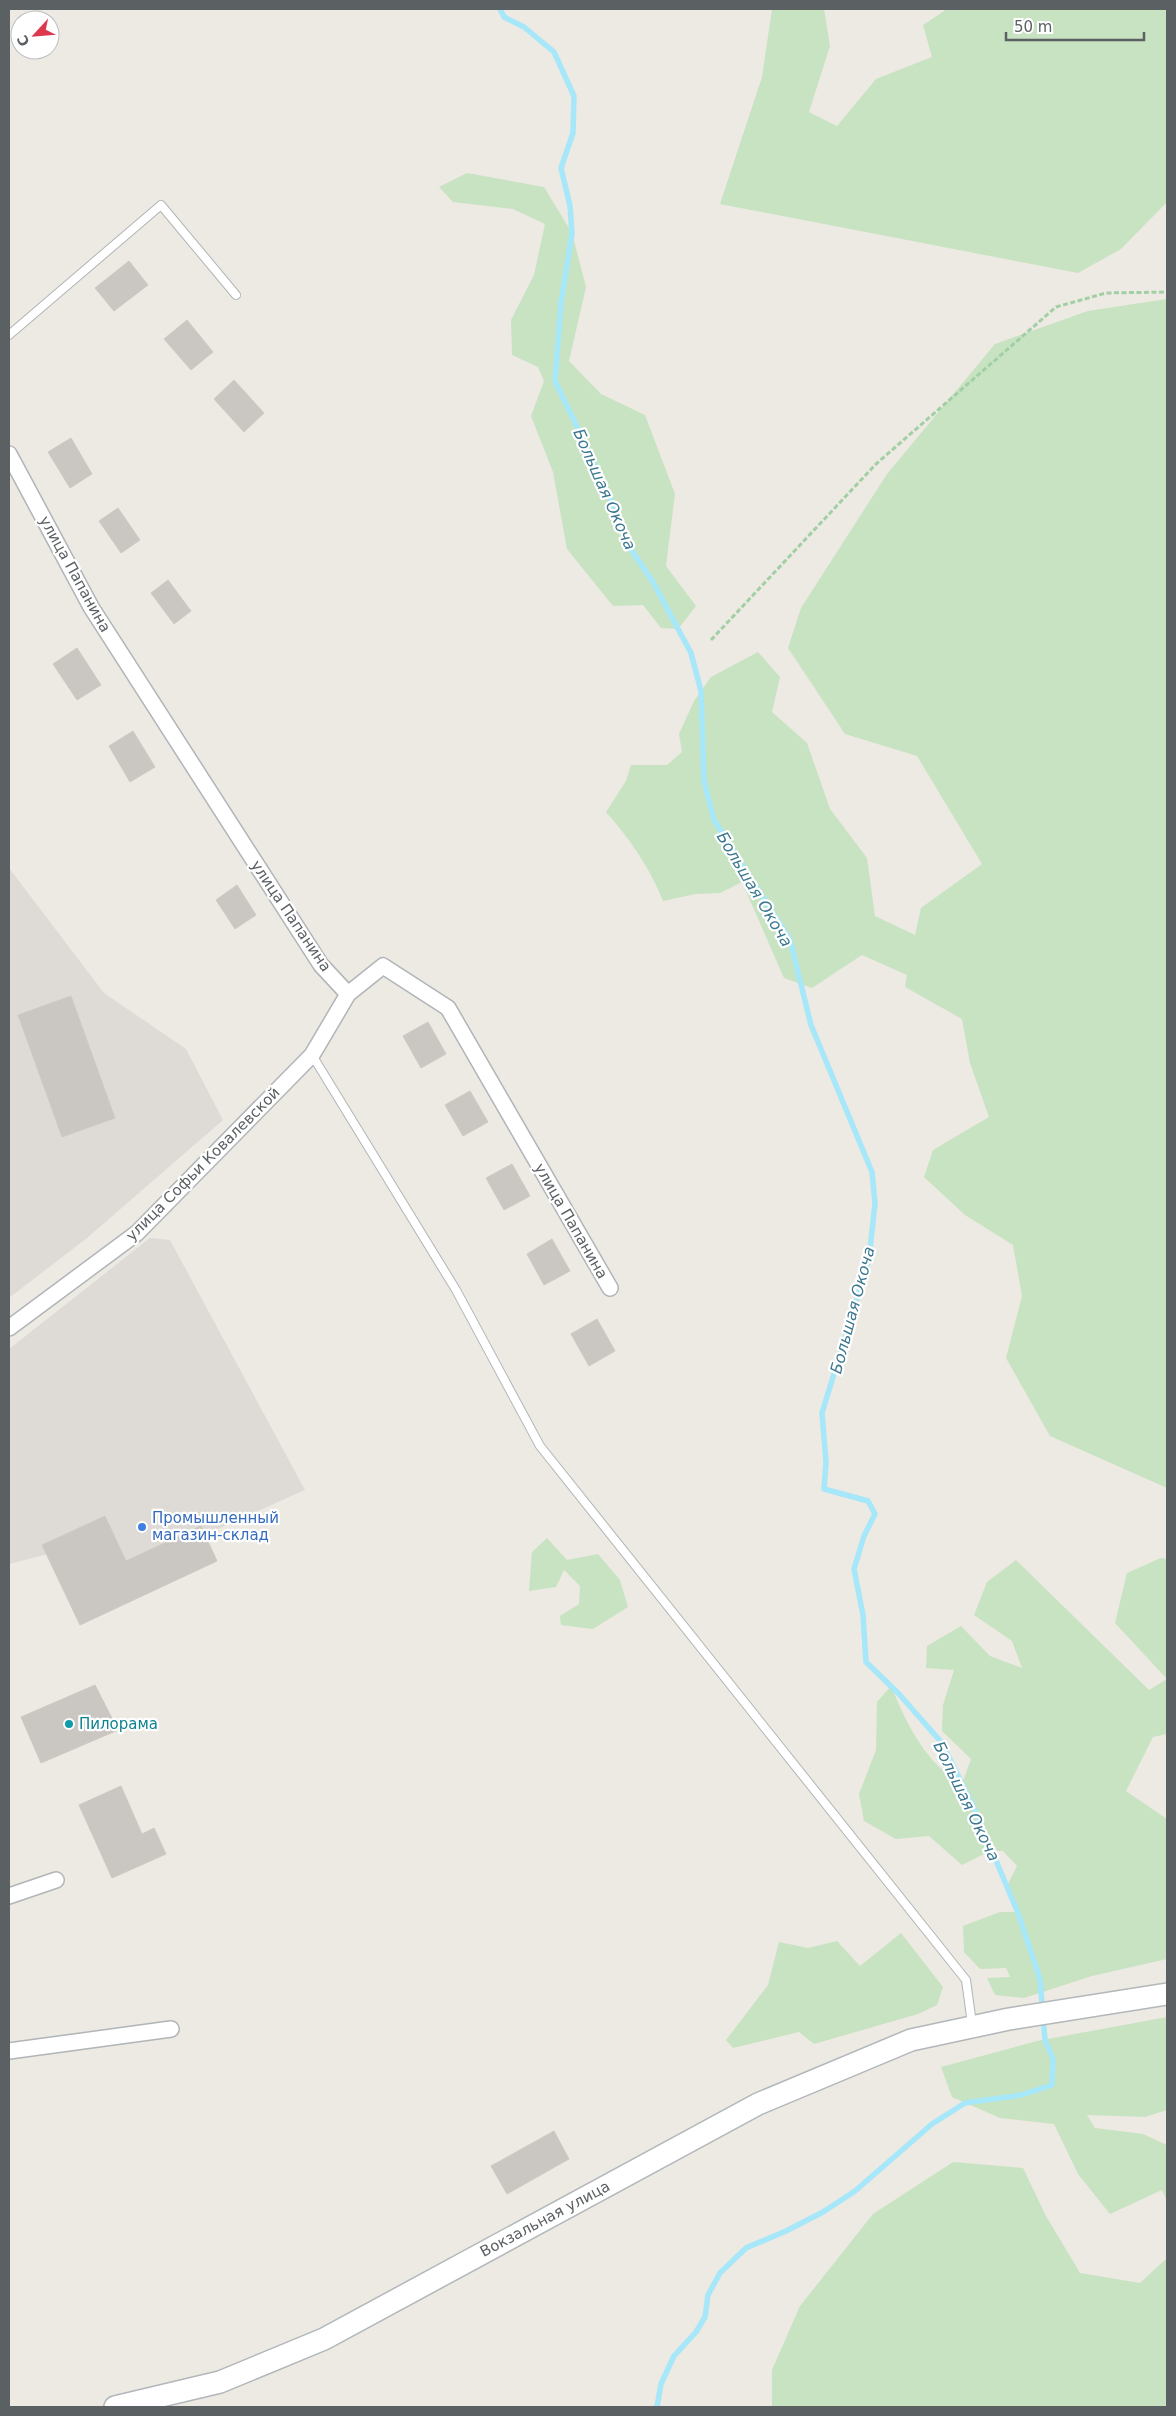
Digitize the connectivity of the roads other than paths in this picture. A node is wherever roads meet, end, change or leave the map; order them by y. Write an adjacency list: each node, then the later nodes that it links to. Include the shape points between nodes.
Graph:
1 (236, 295): 2 (lane, via 161,205)
2 (9, 335)
3 (9, 454): 4 (street, улица Папанина, via 91,608 320,965)
4 (348, 994): 5 (street, улица Софьи Ковалевской); 6 (street, улица Папанина, via 383,966 448,1008)
5 (312, 1055): 7 (street, улица Софьи Ковалевской, via 137,1233); 11 (lane, via 456,1290 540,1446 966,1980)
6 (610, 1288)
7 (9, 1328)
8 (56, 1880): 9 (street)
9 (9, 1896)
10 (1167, 1994): 11 (main road, Вокзальная улица)
11 (973, 2026): 14 (main road, Вокзальная улица, via 911,2040 758,2104 324,2338 220,2382)
12 (171, 2028): 13 (street)
13 (9, 2051)
14 (115, 2407)

